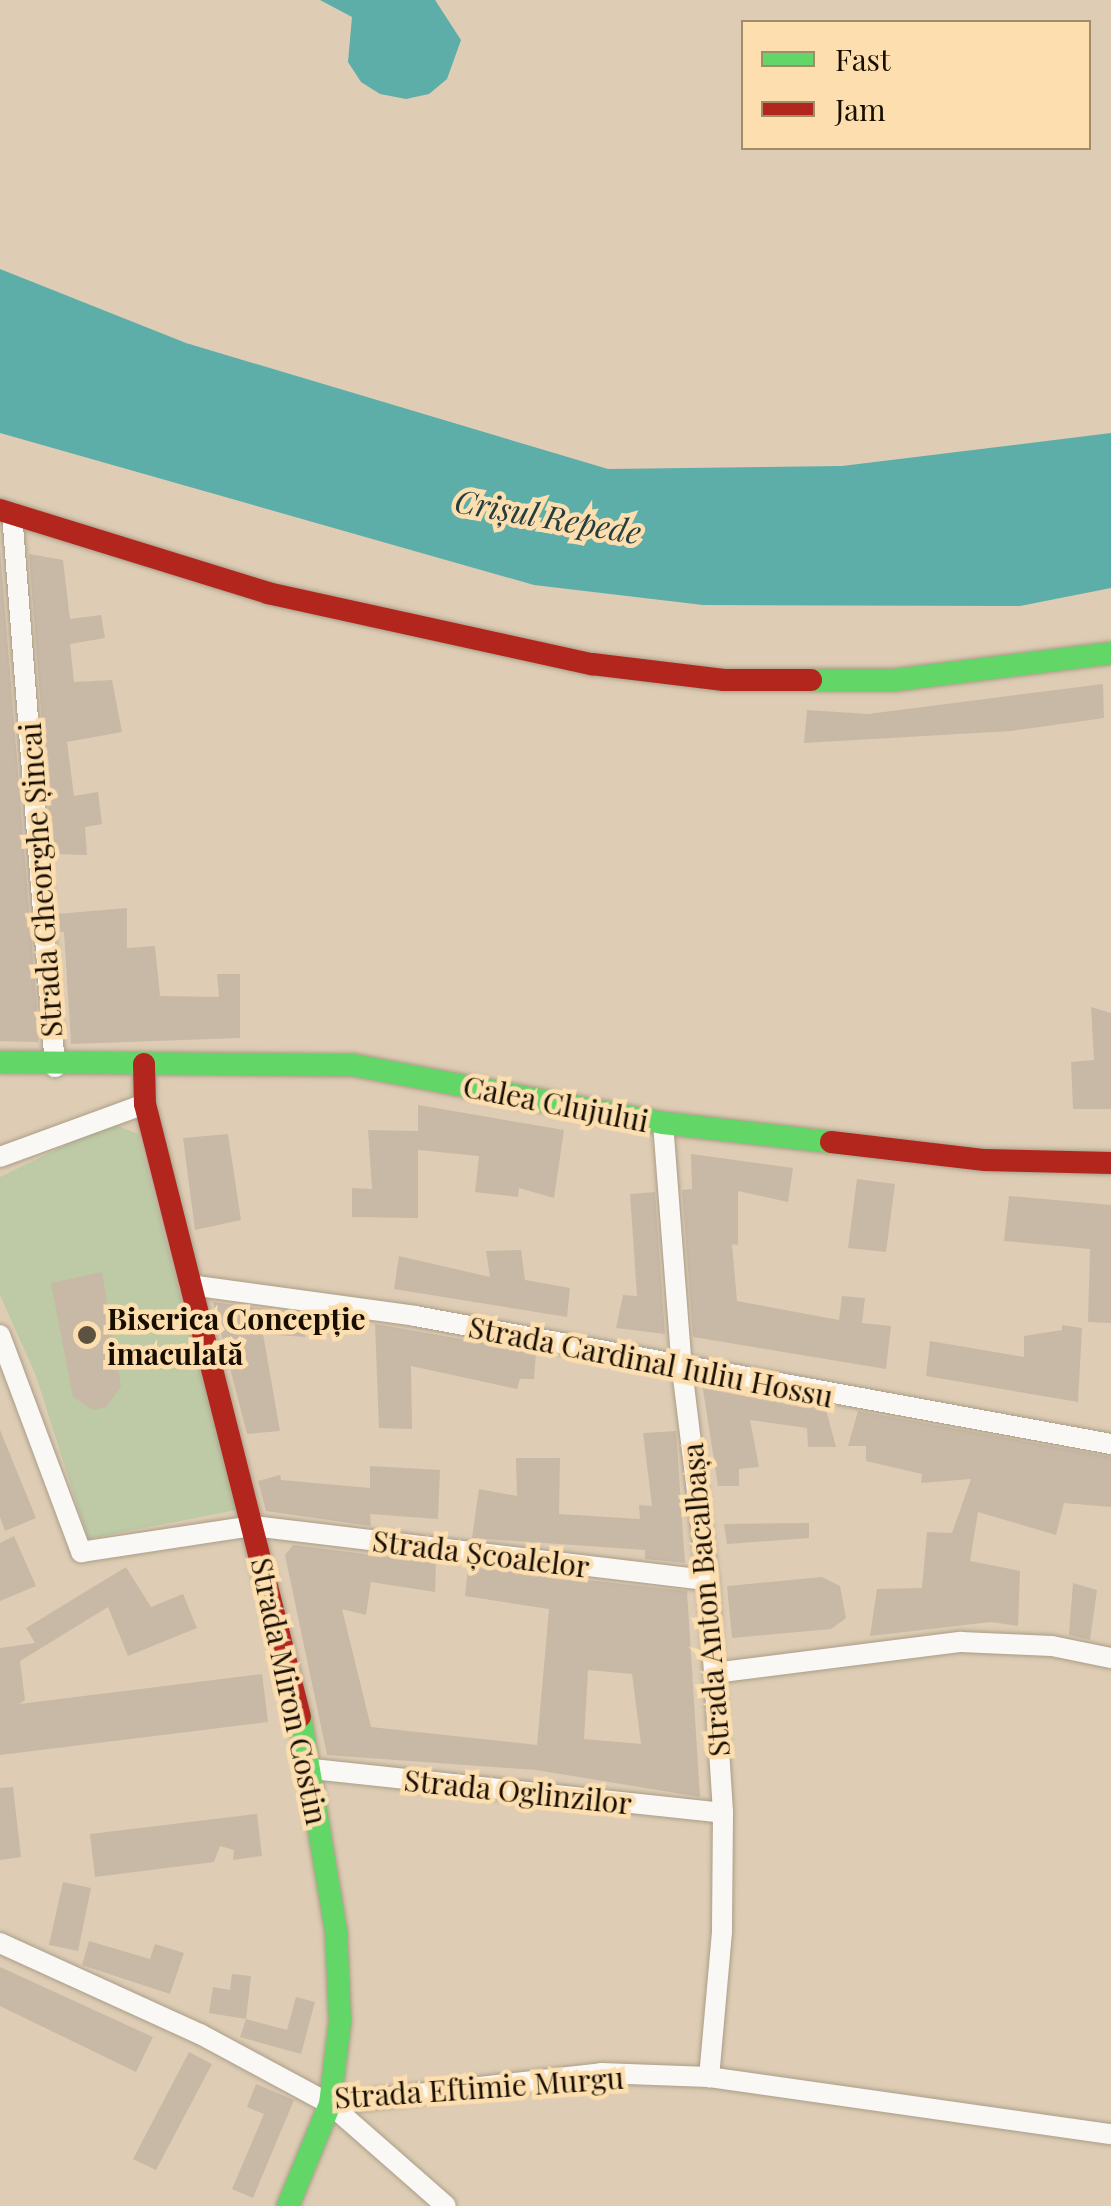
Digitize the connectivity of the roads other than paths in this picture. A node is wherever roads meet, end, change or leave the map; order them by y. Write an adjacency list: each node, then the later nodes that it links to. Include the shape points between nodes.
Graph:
1 (6, 512): 2 (main road, via 268,592 592,664 724,680 895,680); 5 (street, Strada Gheorghe Șincai)
2 (1111, 653)
3 (0, 1062): 5 (main road, Calea Clujului)
4 (144, 1064): 5 (main road, Calea Clujului); 6 (main road, Strada Miron Costin); 7 (main road, Calea Clujului, via 353,1065)
5 (54, 1067)
6 (145, 1104): 8 (street); 10 (main road, Strada Miron Costin)
7 (663, 1123): 9 (main road, Calea Clujului, via 985,1160); 12 (street, Strada Anton Bacalbașa)
8 (0, 1157)
9 (1111, 1163)
10 (190, 1285): 12 (street, Strada Cardinal Iuliu Hossu, via 415,1316); 14 (main road, Strada Miron Costin)
11 (0, 1336): 14 (street, Strada Școalelor, via 81,1552)
12 (682, 1369): 13 (street, Strada Cardinal Iuliu Hossu); 15 (street, Strada Anton Bacalbașa)
13 (1111, 1444)
14 (253, 1526): 15 (street, Strada Școalelor); 18 (main road, Strada Miron Costin)
15 (708, 1580): 17 (street, Strada Anton Bacalbașa)
16 (1111, 1658): 17 (street, via 1052,1646 961,1642)
17 (714, 1673): 19 (street, Strada Anton Bacalbașa)
18 (313, 1769): 19 (street, Strada Oglinzilor); 22 (main road, Strada Miron Costin, via 338,1985)
19 (723, 1813): 21 (street, Strada Anton Bacalbașa, via 722,1932)
20 (0, 1943): 22 (street, Strada Eftimie Murgu, via 200,2034)
21 (709, 2077): 22 (street, Strada Eftimie Murgu, via 602,2074); 23 (street, Strada Eftimie Murgu)
22 (330, 2104): 24 (main road, Strada Miron Costin); 25 (street)
23 (1111, 2134)
24 (288, 2206)
25 (446, 2206)

